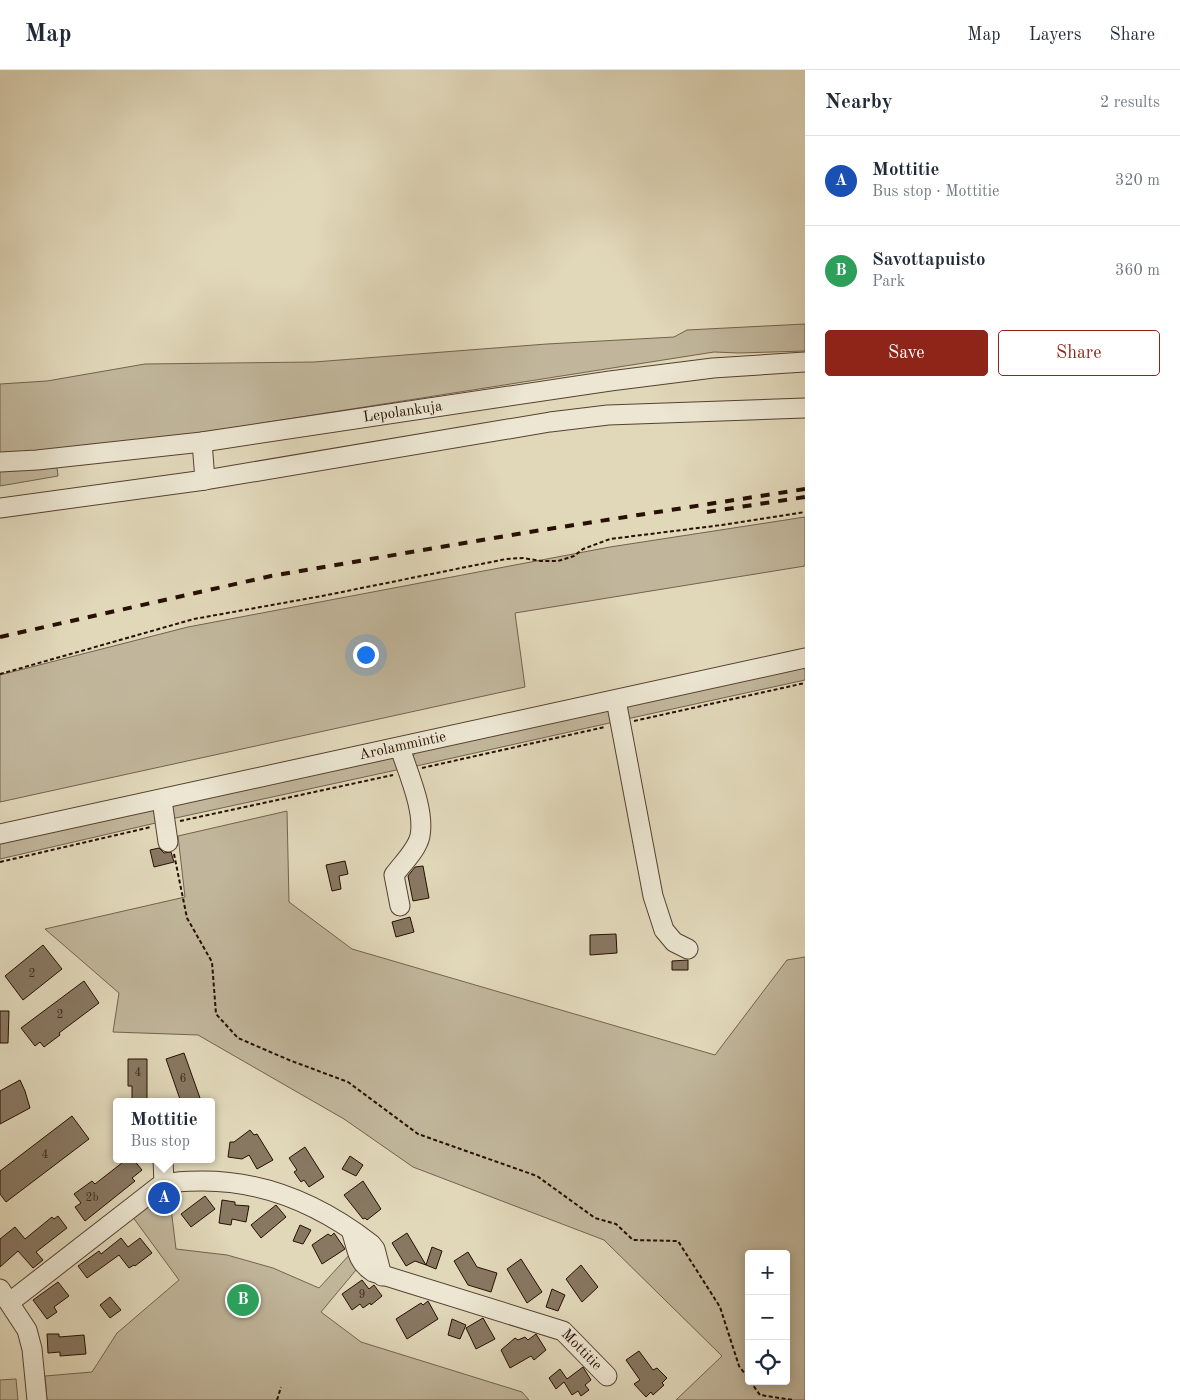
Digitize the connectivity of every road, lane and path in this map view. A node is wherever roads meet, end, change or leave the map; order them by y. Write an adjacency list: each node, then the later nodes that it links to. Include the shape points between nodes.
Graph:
1 (805, 362): 3 (street, Lepolankuja, via 713,368)
2 (805, 408): 5 (street, via 608,415)
3 (202, 442): 4 (street, Lepolankuja); 5 (street)
4 (0, 462)
5 (204, 480): 6 (street)
6 (0, 508)
7 (805, 512): 9 (path, via 610,540 558,561 506,560 194,619)
8 (805, 658): 10 (street, Arolammintie)
9 (0, 674)
10 (616, 700): 11 (street, Arolammintie); 16 (street, via 653,896 664,930 674,942)
11 (400, 748): 12 (street, Arolammintie); 15 (street, via 418,805 420,826 419,837 394,875)
12 (162, 800): 13 (street, Arolammintie); 14 (street)
13 (0, 834)
14 (168, 842): 20 (path, via 177,867 187,918 212,962 216,1014 238,1038 348,1082 418,1134 537,1176 595,1218 616,1224 633,1240 678,1241 720,1307 739,1366)
15 (400, 906)
16 (688, 949)
17 (163, 1163): 18 (street)
18 (164, 1184): 19 (street, Mottitie); 21 (street, Mottitie, via 221,1181 269,1189 292,1197 351,1230 363,1266 382,1276 553,1326 563,1331)
19 (5, 1296): 24 (street, via 23,1321 30,1339)
20 (745, 1374)
21 (607, 1376)
22 (753, 1385): 26 (path, via 760,1395)
23 (281, 1388): 25 (path)
24 (37, 1400)
25 (277, 1400)
26 (793, 1400)

